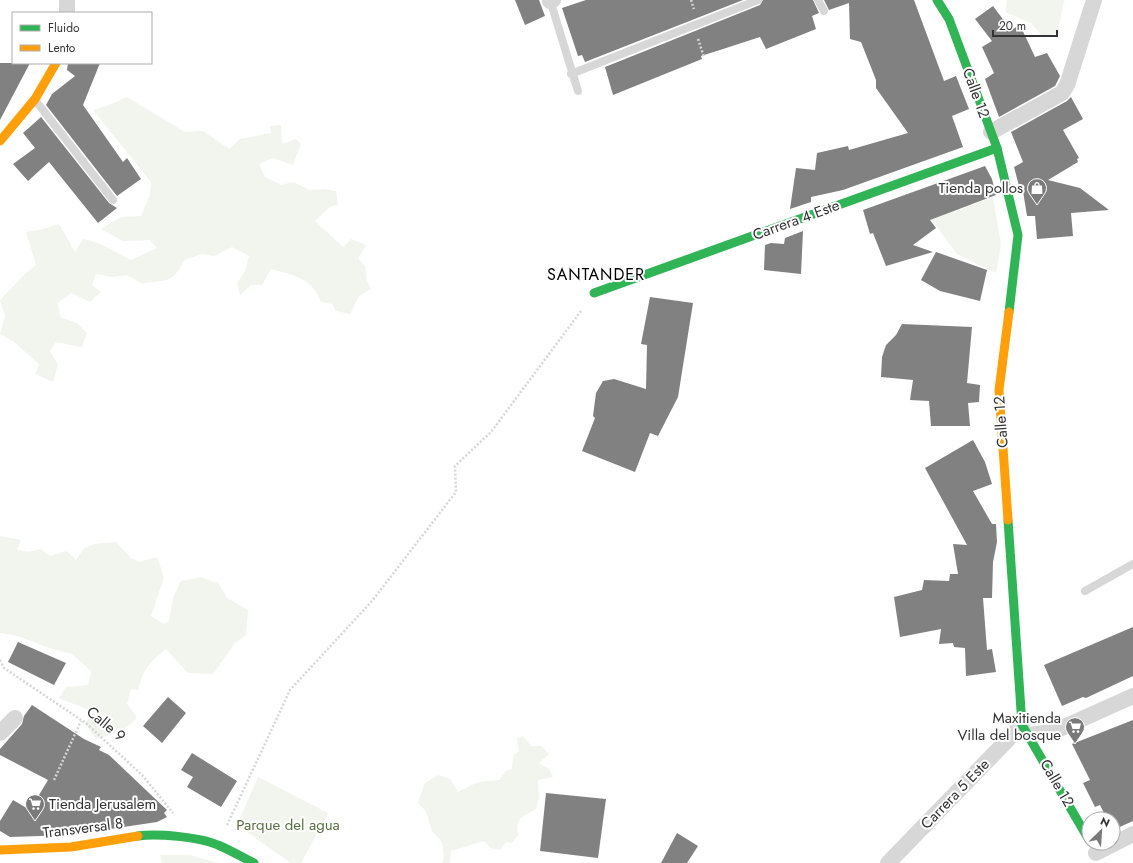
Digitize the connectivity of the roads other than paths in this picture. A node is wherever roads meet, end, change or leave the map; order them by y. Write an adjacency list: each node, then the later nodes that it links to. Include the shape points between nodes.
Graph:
1 (67, 0): 8 (street)
2 (551, 0): 10 (lane)
3 (758, 0): 10 (lane)
4 (818, 0): 7 (lane)
5 (937, 0): 13 (street, Calle 12, via 949,19)
6 (1094, 0): 13 (street, via 1067,85 1062,93)
7 (824, 11)
8 (67, 12)
9 (55, 64): 12 (street)
10 (571, 74): 11 (lane)
11 (578, 91)
12 (35, 99): 14 (street); 16 (lane)
13 (991, 132): 15 (street, Calle 12)
14 (0, 141)
15 (997, 148): 17 (street, Carrera 4 Este); 22 (street, Calle 12, via 1018,235 999,390)
16 (113, 200)
17 (594, 293)
18 (1133, 564): 19 (lane)
19 (1085, 591)
20 (1133, 696): 22 (street, via 1053,732)
21 (15, 718): 23 (street)
22 (1026, 730): 24 (street, Calle 12); 29 (street, Carrera 5 Este)
23 (0, 733)
24 (1081, 827)
25 (1133, 834): 26 (street)
26 (1121, 839)
27 (0, 850): 28 (street, Transversal 8, via 71,847 151,834 216,844)
28 (254, 863)
29 (888, 863)

